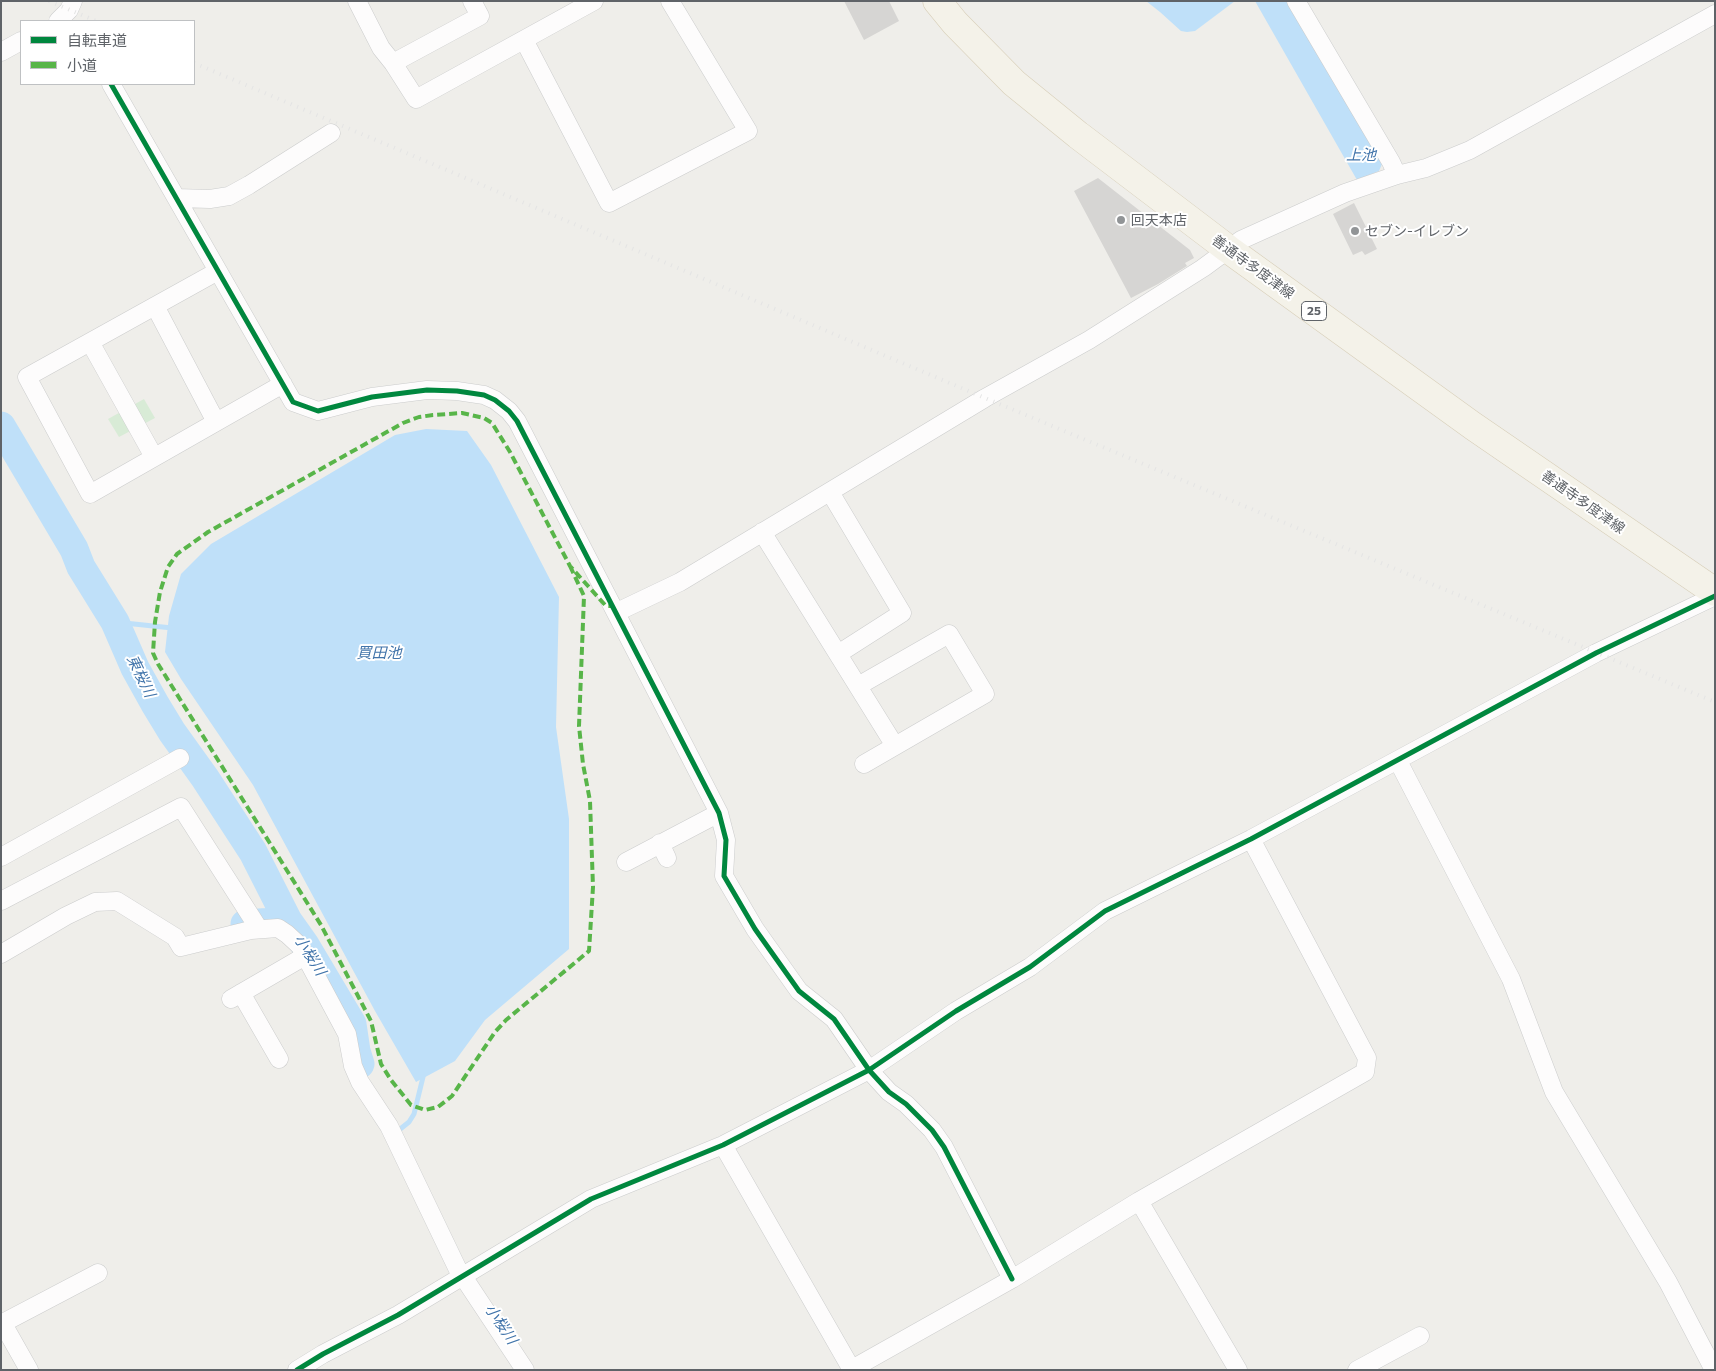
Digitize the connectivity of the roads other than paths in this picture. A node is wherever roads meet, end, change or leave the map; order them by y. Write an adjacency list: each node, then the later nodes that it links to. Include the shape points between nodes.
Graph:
1 (73, 1): 9 (street)
2 (357, 1): 13 (street, via 381,48)
3 (472, 1): 13 (street, via 480,16)
4 (594, 1): 10 (street)
5 (670, 1): 10 (street, via 748,131 609,203)
6 (937, 1): 18 (main road, 善通寺多度津線 / 25, via 954,23 1014,83)
7 (1296, 1): 16 (street)
8 (1715, 14): 16 (street, via 1470,150 1426,168)
9 (59, 20)
10 (524, 40): 13 (street, via 416,100)
11 (20, 42): 12 (street)
12 (1, 52)
13 (393, 63)
14 (112, 85): 17 (street)
15 (331, 133): 17 (street, via 229,196)
16 (1397, 175): 18 (street, via 1345,193 1241,240)
17 (176, 198): 19 (street)
18 (1228, 249): 25 (street, via 1089,340 985,398); 27 (main road, 善通寺多度津線 / 25, via 1473,426)
19 (218, 271): 20 (street); 22 (street)
20 (155, 306): 21 (street); 23 (street)
21 (90, 342): 24 (street); 24 (street, via 27,377 90,494)
22 (283, 384): 23 (street); 28 (street, via 293,402 318,411 372,397 427,390 466,392 495,400 517,421)
23 (216, 422): 24 (street)
24 (154, 457)
25 (830, 492): 26 (street); 29 (street, via 902,614)
26 (762, 532): 28 (street, via 680,582); 29 (street)
27 (1715, 594): 33 (street, via 1596,653)
28 (617, 612): 35 (street)
29 (838, 654): 30 (street)
30 (858, 686): 31 (street); 31 (street, via 949,634 986,694)
31 (895, 746): 34 (street)
32 (180, 758): 37 (street)
33 (1398, 761): 36 (street); 58 (street, via 1511,978 1554,1092 1668,1282)
34 (864, 764)
35 (719, 813): 38 (street, via 664,851); 44 (street, via 726,840 724,876 728,884 755,930 799,991 834,1019)
36 (1251, 839): 44 (street, via 1104,911 1030,967 956,1011); 46 (street, via 1367,1058 1365,1072)
37 (1, 857)
38 (626, 862)
39 (1, 901): 40 (street, via 181,808)
40 (256, 925): 41 (street, via 251,930 178,942 117,901 95,902); 42 (street, via 278,928 300,946)
41 (1, 954)
42 (305, 956): 43 (street, via 236,996); 48 (street, via 347,1034 353,1066 360,1082 389,1126)
43 (279, 1059)
44 (869, 1070): 45 (street); 49 (street, via 932,1130)
45 (723, 1144): 48 (street, via 591,1199); 52 (street)
46 (1139, 1201): 49 (street); 56 (street)
47 (98, 1273): 50 (street)
48 (461, 1276): 54 (street, via 398,1315); 55 (street)
49 (1012, 1278): 52 (street)
50 (2, 1324): 53 (street)
51 (1420, 1336): 57 (street)
52 (852, 1369)
53 (29, 1370)
54 (297, 1370)
55 (525, 1370)
56 (1238, 1370)
57 (1357, 1370)
58 (1714, 1370)

